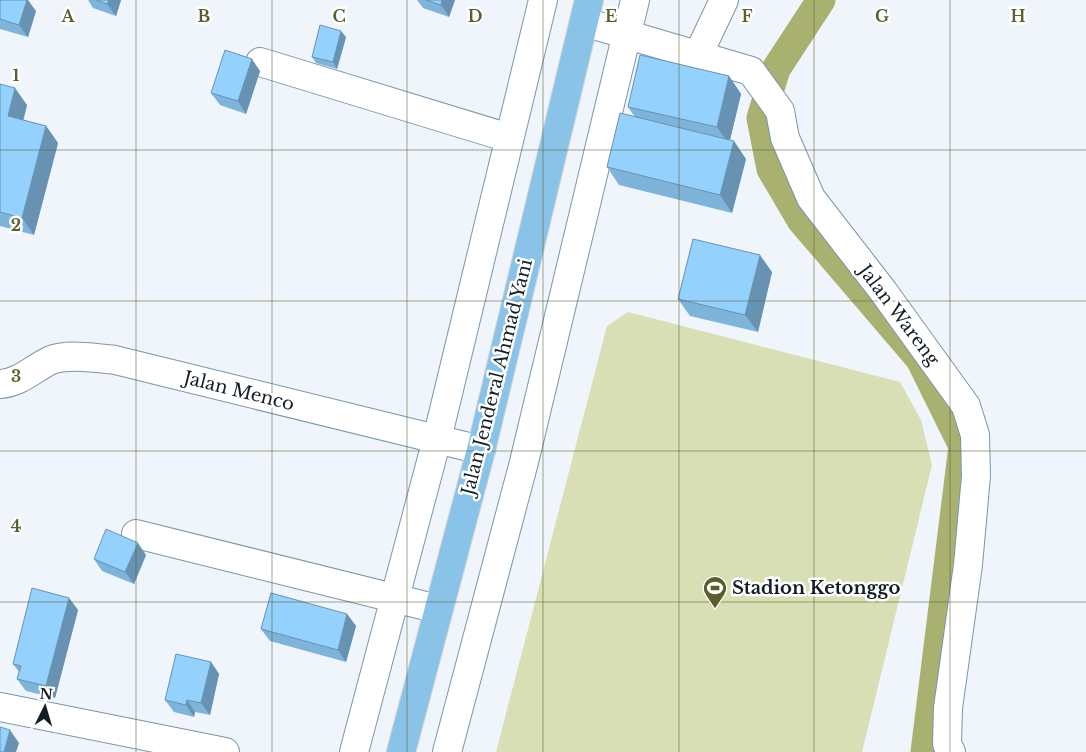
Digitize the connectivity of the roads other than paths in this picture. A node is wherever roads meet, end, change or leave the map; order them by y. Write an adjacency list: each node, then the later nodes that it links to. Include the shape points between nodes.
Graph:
1 (543, 0): 8 (street)
2 (635, 0): 5 (street)
3 (724, 0): 6 (street)
4 (586, 11): 5 (street, Jalan Wareng); 11 (main road, Jalan Jenderal Ahmad Yani)
5 (627, 34): 6 (street, Jalan Wareng); 19 (street, via 524,462)
6 (698, 55): 20 (street, Jalan Wareng, via 752,71 780,111 785,138 811,198 966,406 975,435 976,476 968,565 948,708 947,744)
7 (260, 62): 8 (street)
8 (509, 138): 10 (street)
9 (0, 384): 10 (street, Jalan Menco, via 25,376 51,360 78,357 115,360)
10 (437, 439): 11 (street, Jalan Menco); 13 (street)
11 (481, 450): 14 (main road, Jalan Jenderal Ahmad Yani)
12 (136, 534): 13 (street)
13 (395, 596): 14 (street); 17 (street)
14 (438, 609): 18 (main road, Jalan Jenderal Ahmad Yani)
15 (0, 707): 16 (street)
16 (225, 752)
17 (354, 752)
18 (400, 752)
19 (447, 752)
20 (951, 752)

